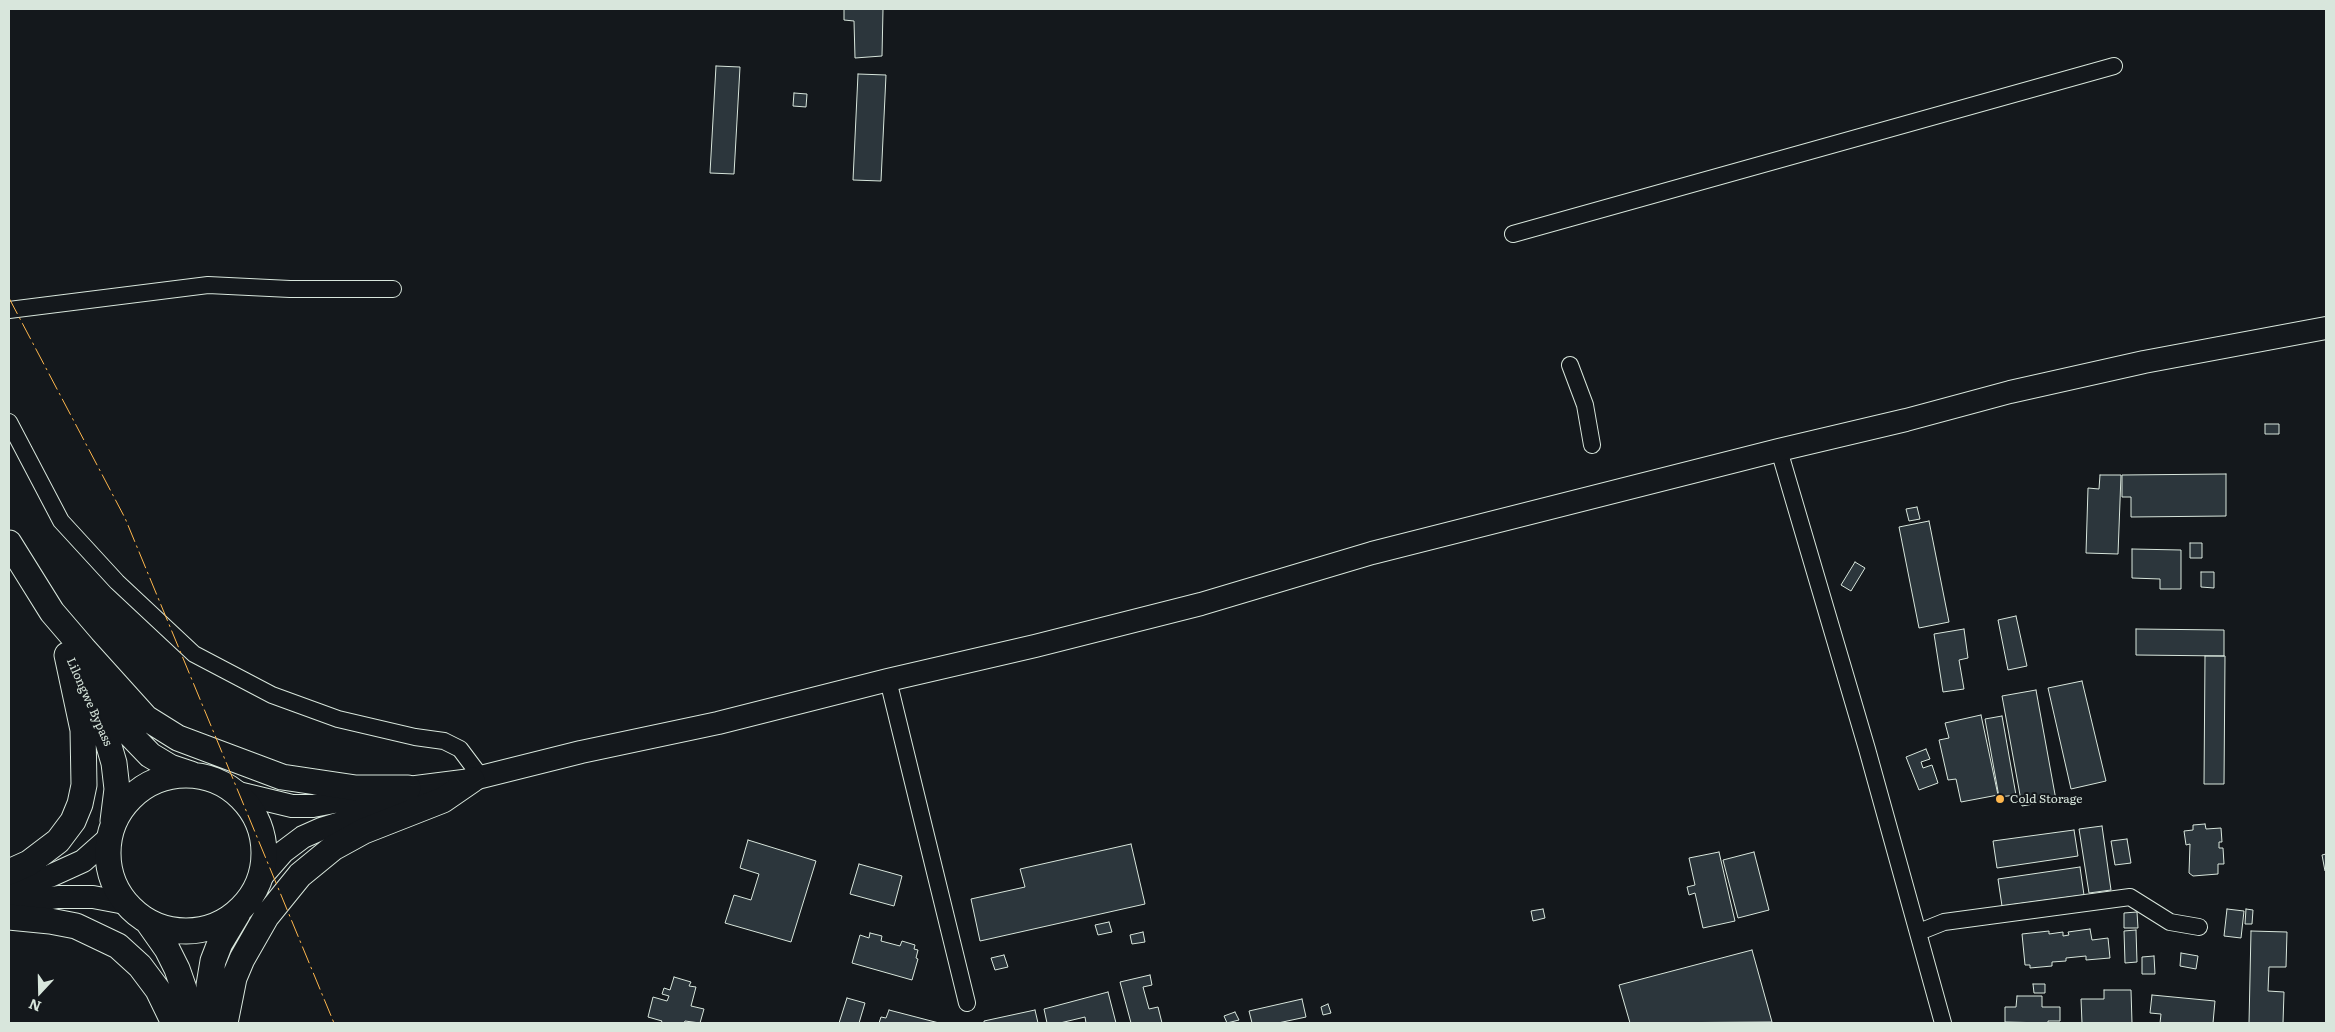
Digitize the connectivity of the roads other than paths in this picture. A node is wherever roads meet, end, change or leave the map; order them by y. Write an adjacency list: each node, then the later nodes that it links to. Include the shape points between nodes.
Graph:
1 (2114, 66): 2 (street)
2 (1513, 234)
3 (393, 289): 4 (street, via 208,285)
4 (9, 310)
5 (2326, 328): 9 (main road, via 2135,364)
6 (1570, 365): 8 (street, via 1585,405)
7 (9, 422): 14 (street, via 61,521 117,582 194,654 272,695 338,719 415,738 444,741 460,749)
8 (1592, 445)
9 (1780, 450): 12 (main road, via 1372,553 1201,604); 27 (street)
10 (9, 543): 11 (main road, Lilongwe Bypass)
11 (74, 651): 13 (main road, Lilongwe Bypass, via 135,741 170,767); 15 (main road, via 146,718 178,738 282,777 356,788); 17 (main road, Lilongwe Bypass, via 114,763 117,789); 18 (main road, via 83,730 84,785 80,804 74,821 58,841 28,863)
12 (888, 680): 14 (main road, via 718,724 581,752); 28 (street)
13 (198, 776): 16 (main road); 17 (main road, via 163,778 147,785 122,809)
14 (476, 779): 15 (main road); 19 (main road, via 303,837 283,852); 32 (main road, via 442,800 364,831 333,848 300,875 266,917 242,959 234,978)
15 (408, 788): 16 (main road, via 313,806 292,806)
16 (234, 792): 19 (main road, via 250,808 261,829 264,852)
17 (111, 831): 20 (main road, via 83,860 50,876); 21 (main road, via 108,865)
18 (9, 872)
19 (262, 876): 23 (main road)
20 (9, 888)
21 (125, 903): 22 (main road, via 93,897 58,897); 25 (main road)
22 (9, 904)
23 (238, 913): 25 (main road, via 218,926 194,931 170,930); 31 (main road, via 213,961)
24 (9, 917): 29 (main road, via 76,926 118,946 140,966 158,990)
25 (148, 922): 30 (main road, via 177,969)
26 (2199, 927): 27 (street, via 2170,922 2130,897 1944,922)
27 (1919, 932): 33 (street)
28 (967, 1003)
29 (174, 1023)
30 (192, 1023)
31 (209, 1023)
32 (225, 1023)
33 (1943, 1023)

